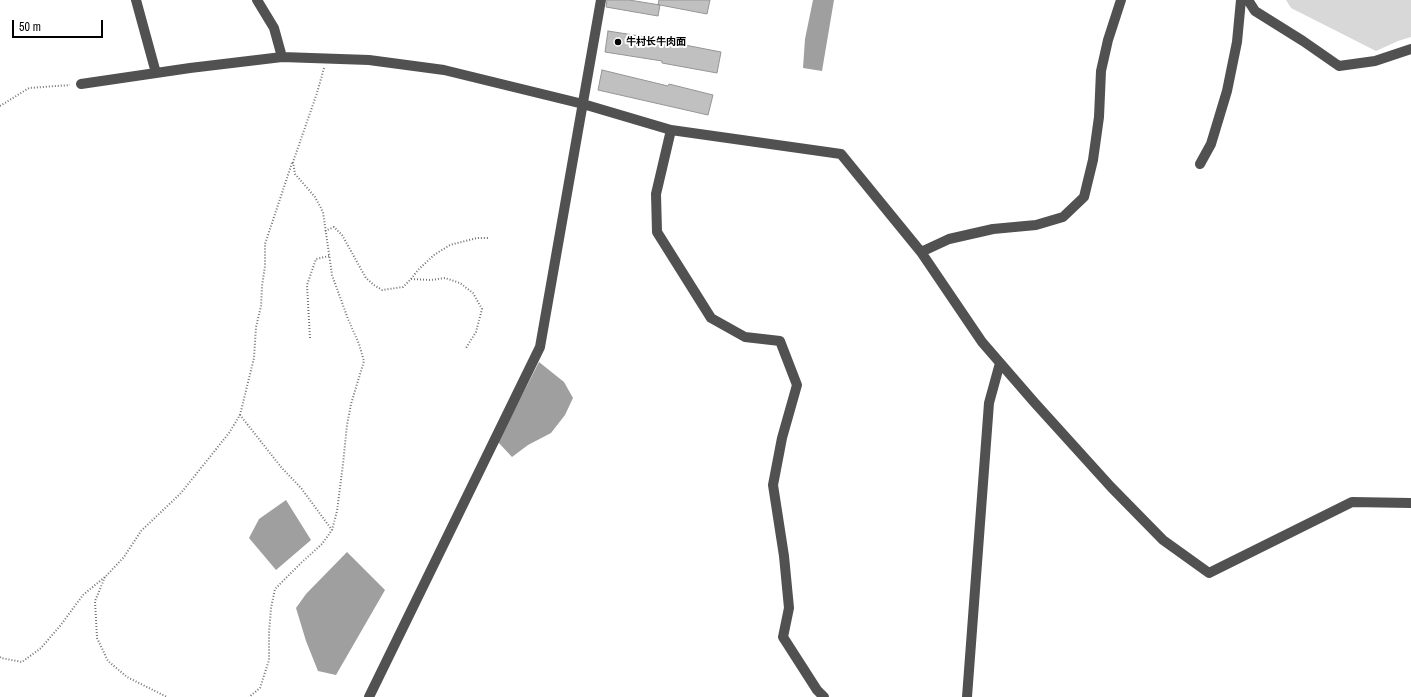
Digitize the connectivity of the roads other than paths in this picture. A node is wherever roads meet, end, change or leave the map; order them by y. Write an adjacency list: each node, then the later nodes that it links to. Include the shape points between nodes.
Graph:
1 (136, 0): 9 (street)
2 (257, 0): 8 (street, via 274,28)
3 (601, 0): 11 (street)
4 (1121, 0): 14 (street, via 1101,71 1099,117 1093,160 1084,197 1063,218 949,239)
5 (1241, 0): 13 (street, via 1226,91 1211,144)
6 (1248, 0): 7 (street, via 1255,11 1339,66 1375,61)
7 (1411, 49)
8 (282, 57): 9 (street); 11 (street, via 369,60 444,70)
9 (156, 73): 10 (street)
10 (81, 84)
11 (583, 104): 12 (street); 17 (street, via 540,348)
12 (671, 130): 14 (street, via 841,154); 18 (street, via 656,194 657,232 711,318 745,337 780,341 797,385 782,438 773,485 789,608 783,637)
13 (1200, 164)
14 (921, 252): 15 (street, via 982,342)
15 (1000, 363): 16 (street, via 1163,540 1209,573 1352,502); 19 (street, via 989,403)
16 (1411, 503)
17 (369, 697)
18 (824, 697)
19 (967, 697)

